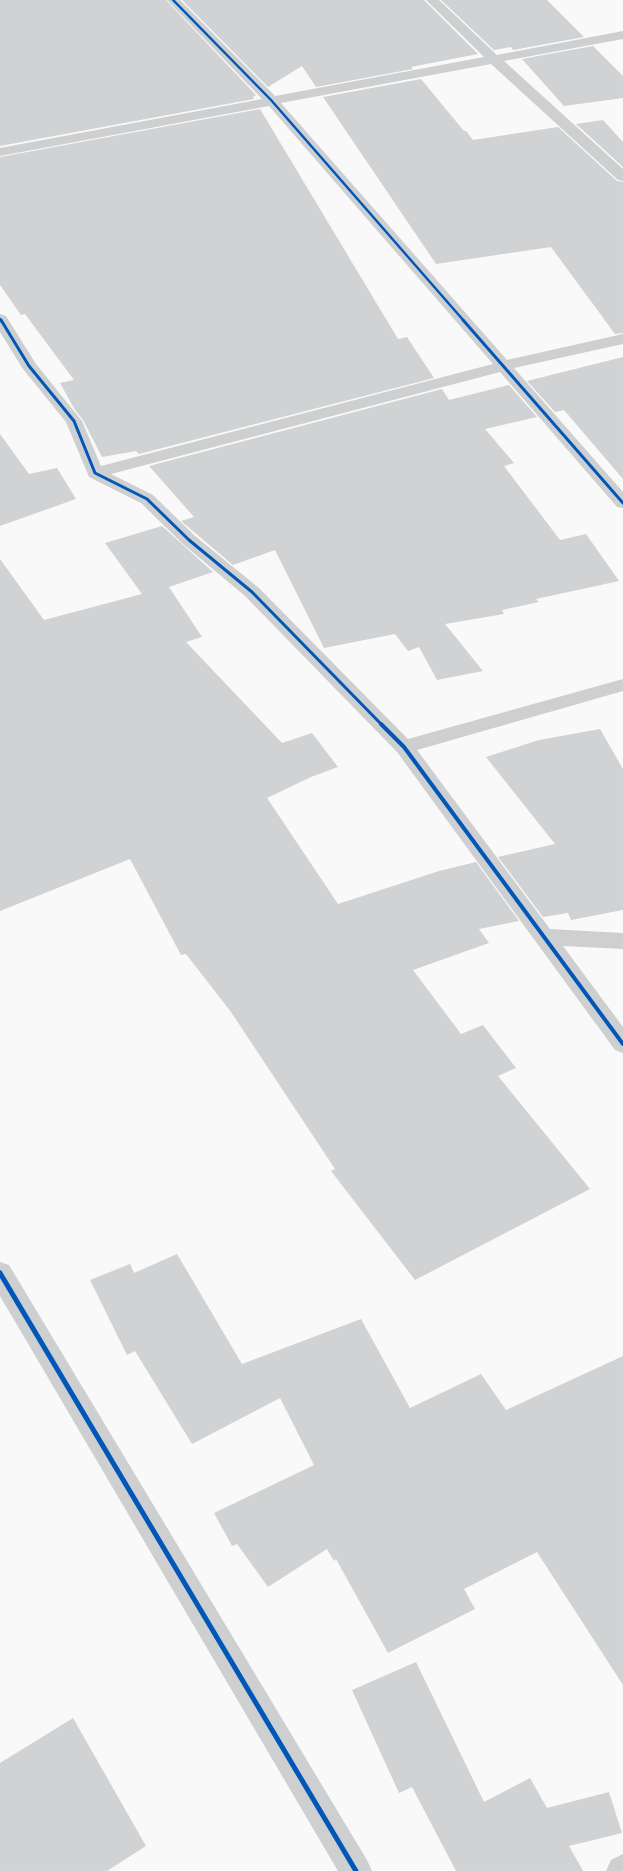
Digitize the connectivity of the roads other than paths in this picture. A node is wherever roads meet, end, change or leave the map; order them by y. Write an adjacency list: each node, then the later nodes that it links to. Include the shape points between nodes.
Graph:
1 (173, 0): 5 (street)
2 (432, 0): 4 (street)
3 (623, 35): 4 (street)
4 (494, 59): 5 (street); 7 (street)
5 (271, 100): 6 (street); 10 (street)
6 (0, 152)
7 (623, 177)
8 (0, 319): 11 (street, via 29,366 74,421)
9 (623, 339): 10 (street)
10 (503, 366): 11 (street); 12 (street)
11 (95, 473): 14 (street, via 147,499 189,540 252,592)
12 (623, 503)
13 (623, 685): 14 (street)
14 (404, 747): 15 (street)
15 (543, 937): 16 (street); 17 (street)
16 (623, 941)
17 (623, 1044)
18 (0, 1273): 19 (street)
19 (356, 1871)

